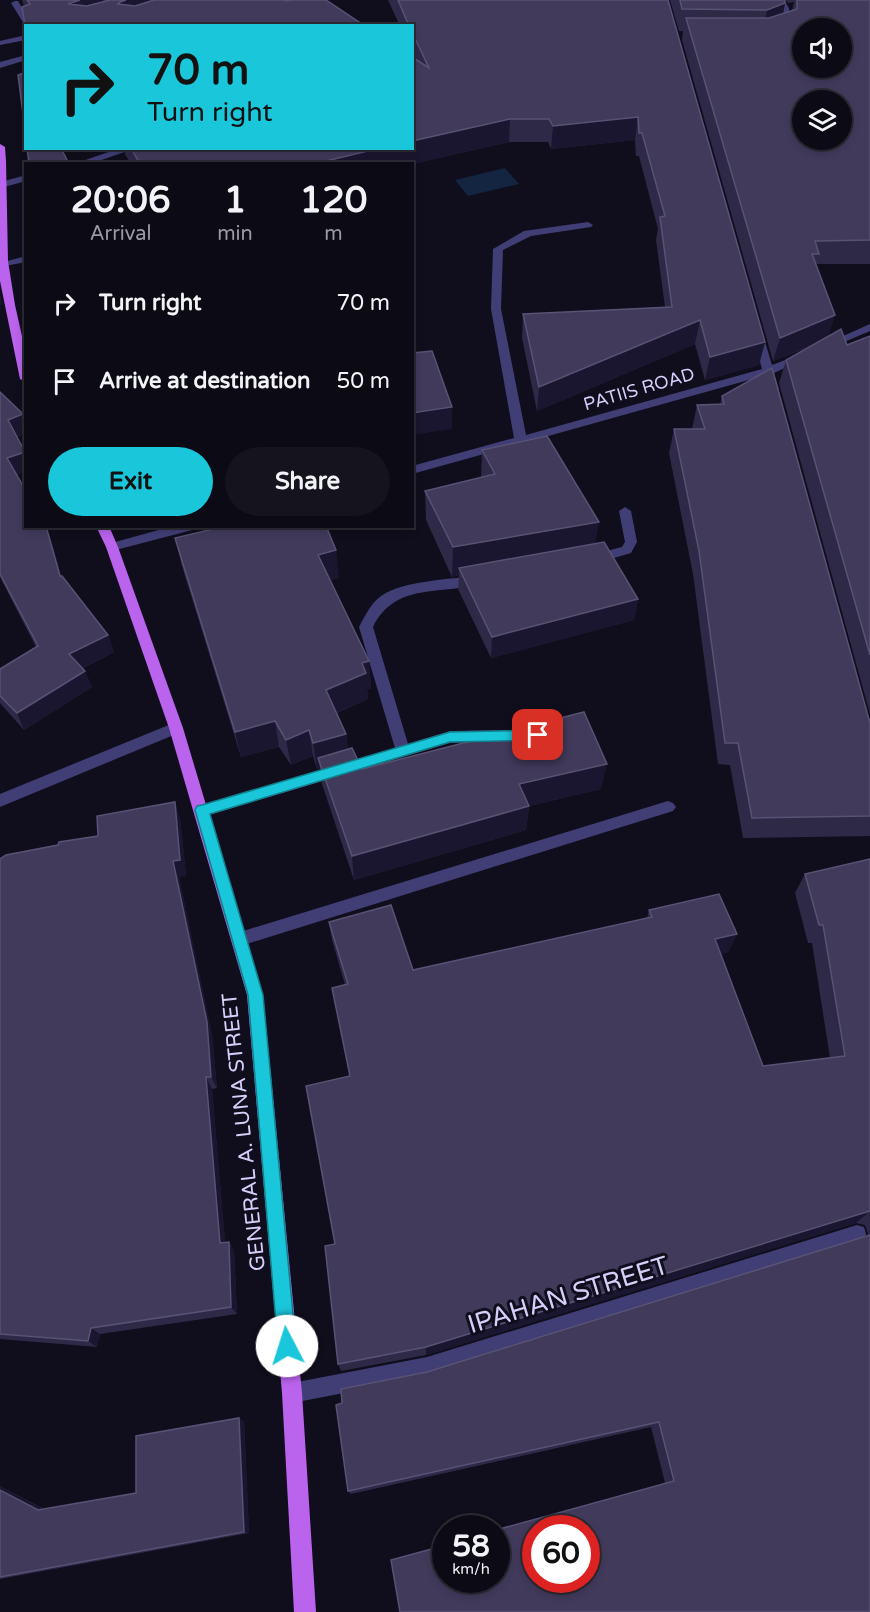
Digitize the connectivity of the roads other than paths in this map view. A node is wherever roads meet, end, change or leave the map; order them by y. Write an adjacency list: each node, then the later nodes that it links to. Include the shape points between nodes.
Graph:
1 (25, 0): 4 (street, via 11,4)
2 (783, 4): 3 (street); 5 (street, via 787,28)
3 (796, 6)
4 (27, 24)
5 (771, 34)
6 (24, 38): 7 (street)
7 (0, 43)
8 (24, 58): 9 (street)
9 (0, 65)
10 (0, 147): 14 (main road)
11 (125, 150): 12 (street)
12 (85, 162)
13 (24, 179): 14 (street)
14 (4, 184): 17 (main road)
15 (588, 225): 23 (street, via 528,233 498,249 496,309)
16 (24, 260): 17 (street)
17 (3, 265): 20 (main road)
18 (753, 315): 21 (street)
19 (870, 327): 21 (street, PATIIS ROAD)
20 (24, 369)
21 (768, 371): 22 (street); 23 (street, PATIIS ROAD)
22 (777, 405)
23 (521, 441): 24 (street, PATIIS ROAD)
24 (414, 469)
25 (625, 511): 29 (street, via 631,542 626,550)
26 (103, 528): 28 (main road, GENERAL A. LUNA STREET)
27 (184, 528): 28 (street)
28 (112, 547): 31 (main road, GENERAL A. LUNA STREET)
29 (580, 561)
30 (488, 578): 33 (street, via 386,599 366,627)
31 (176, 728): 34 (street); 36 (main road, GENERAL A. LUNA STREET)
32 (533, 736): 33 (street, via 450,737)
33 (403, 752): 36 (street)
34 (0, 801)
35 (668, 807): 37 (street)
36 (202, 810): 37 (main road, GENERAL A. LUNA STREET)
37 (240, 939): 39 (main road, GENERAL A. LUNA STREET, via 255,995)
38 (857, 1234): 39 (street, IPAHAN STREET, via 427,1367)
39 (292, 1393): 40 (main road, GENERAL A. LUNA STREET)
40 (305, 1612)

